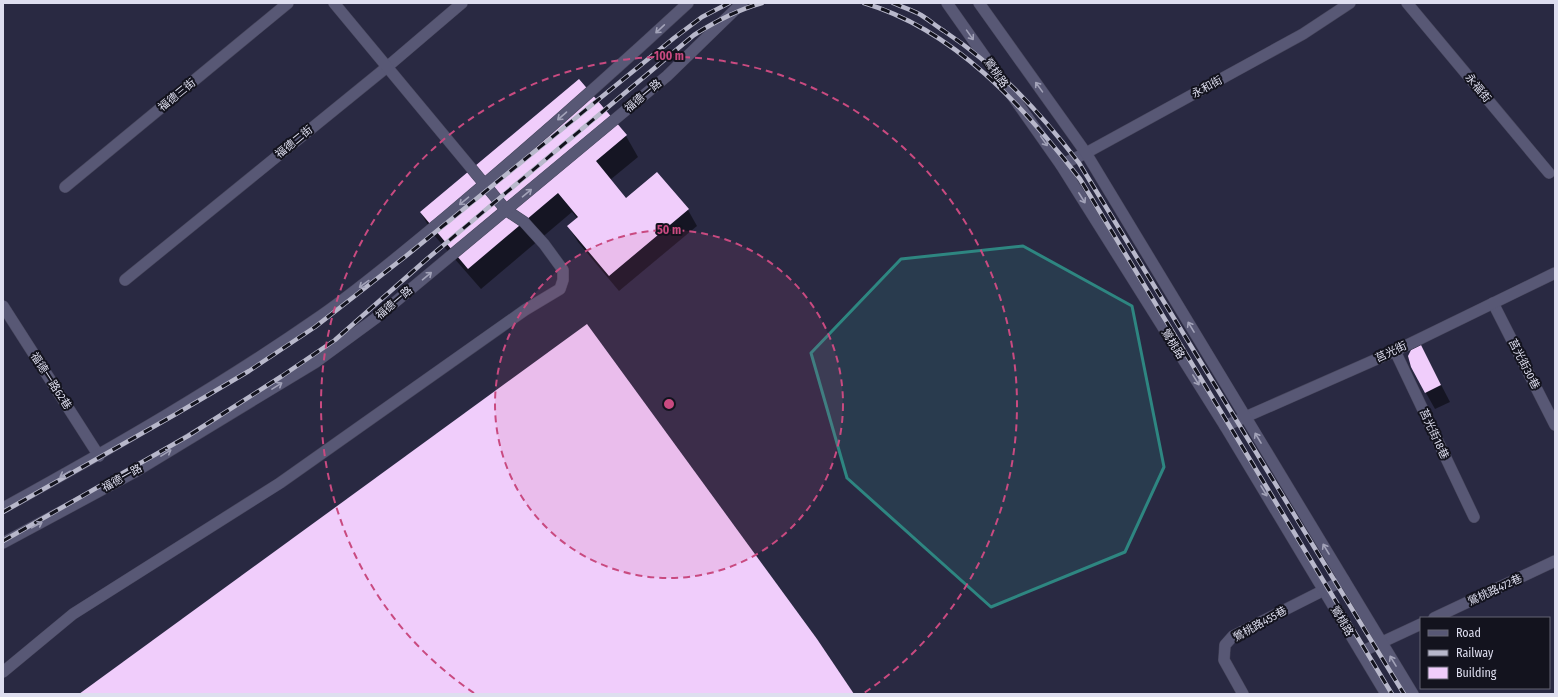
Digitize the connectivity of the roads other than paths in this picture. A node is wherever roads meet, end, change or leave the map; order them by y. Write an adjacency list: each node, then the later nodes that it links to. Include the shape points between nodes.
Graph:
1 (288, 3): 15 (main road, 福德三街)
2 (334, 3): 10 (main road)
3 (462, 3): 10 (main road, 福德二街)
4 (688, 3): 14 (main road, one-way to 14)
5 (742, 3): 16 (main road, 福德一路, one-way to 5, via 667,76)
6 (947, 3): 12 (main road, 鶯桃路, one-way to 12)
7 (979, 3): 11 (main road, 鶯桃路, one-way to 7)
8 (1350, 3): 11 (main road, 永和街, via 1303,34)
9 (1406, 3): 13 (main road, 永福街)
10 (387, 67): 14 (main road); 18 (main road, 福德二街)
11 (1086, 153): 12 (main road, 永和街); 22 (main road, 鶯桃路, one-way to 11)
12 (1061, 165): 24 (main road, 鶯桃路, one-way to 24)
13 (1549, 173)
14 (485, 184): 16 (main road); 25 (main road, one-way to 25, via 370,280 323,314 188,402)
15 (65, 187)
16 (506, 210): 28 (main road, 福德一路, one-way to 16, via 132,473 316,362 376,318); 36 (main road, via 524,222 563,270 560,289 519,314 280,483 73,614)
17 (1555, 273): 19 (main road, 莒光街)
18 (125, 280)
19 (1493, 303): 21 (main road, 莒光街); 23 (main road, 莒光街30巷)
20 (3, 306): 25 (main road, 福德一路62巷)
21 (1395, 351): 22 (main road, 莒光街); 27 (main road, 莒光街18巷)
22 (1245, 417): 24 (main road, 莒光街); 30 (main road, 鶯桃路, one-way to 22)
23 (1555, 425)
24 (1225, 426): 31 (main road, 鶯桃路, one-way to 31)
25 (99, 456): 26 (main road, one-way to 26)
26 (3, 508)
27 (1474, 517)
28 (3, 543)
29 (1555, 561): 32 (main road, 鶯桃路472巷)
30 (1344, 580): 31 (main road, 鶯桃路455巷); 34 (main road, 鶯桃路)
31 (1324, 590): 35 (main road, 鶯桃路); 37 (main road, 鶯桃路455巷, via 1233,636 1225,645 1224,660)
32 (1436, 617)
33 (1420, 624): 34 (main road)
34 (1382, 643): 35 (main road); 39 (main road, 鶯桃路, one-way to 34)
35 (1361, 652): 38 (main road, 鶯桃路)
36 (3, 672)
37 (1243, 694)
38 (1386, 694)
39 (1413, 694)

